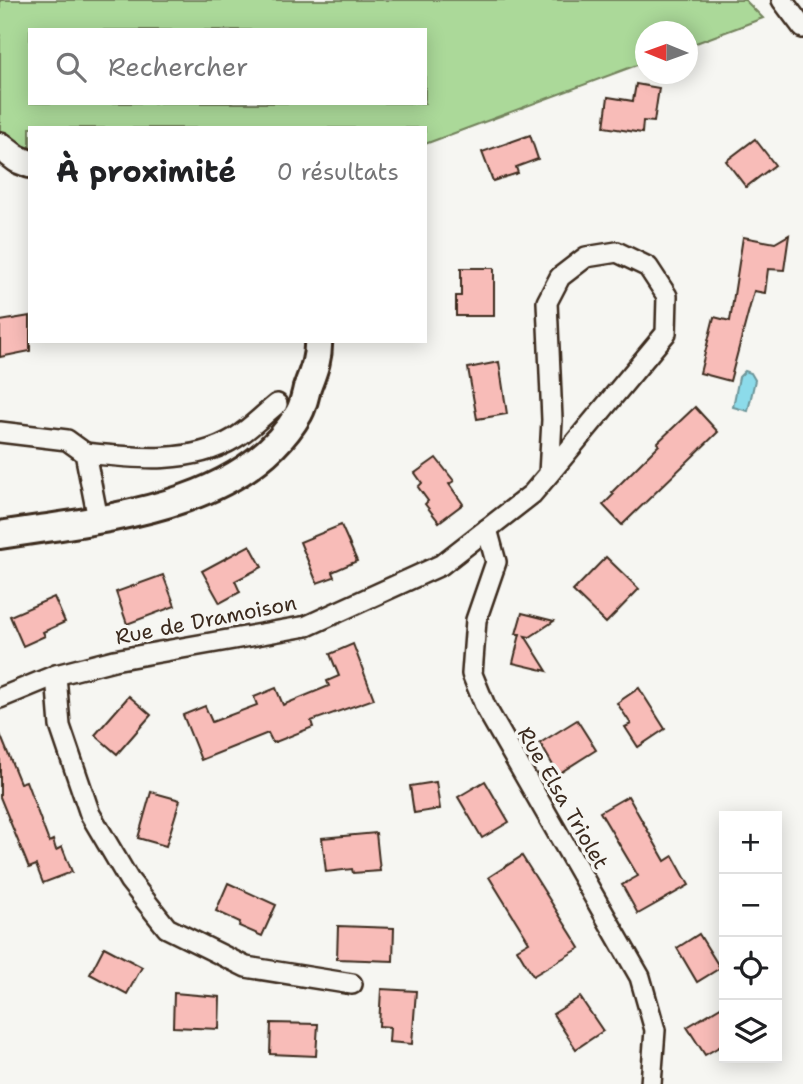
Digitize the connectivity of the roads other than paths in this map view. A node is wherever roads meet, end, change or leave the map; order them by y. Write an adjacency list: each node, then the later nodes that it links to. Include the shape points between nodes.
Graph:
1 (782, 0): 2 (street)
2 (803, 28)
3 (0, 146): 4 (street)
4 (28, 163)
5 (318, 343): 10 (street, via 299,413 270,450 238,474 186,499)
6 (277, 404): 8 (street, via 234,439 191,455 130,458)
7 (0, 432): 8 (street, via 67,440)
8 (85, 453): 10 (street)
9 (549, 474): 9 (street, Rue de Dramoison, via 666,333 667,296 648,267 617,252 586,257 560,277 547,302 552,420); 11 (street, Rue de Dramoison, via 532,494)
10 (98, 520): 12 (street)
11 (487, 528): 13 (street, Rue de Dramoison, via 441,565 307,626 114,660); 16 (street, Rue Elsa Triolet, via 496,562 476,620 472,674 486,708 640,977 655,1030)
12 (0, 536)
13 (56, 675): 14 (street, Rue de Dramoison); 15 (street, via 60,726 90,814 129,880 167,928 246,967)
14 (0, 698)
15 (352, 984)
16 (651, 1084)

